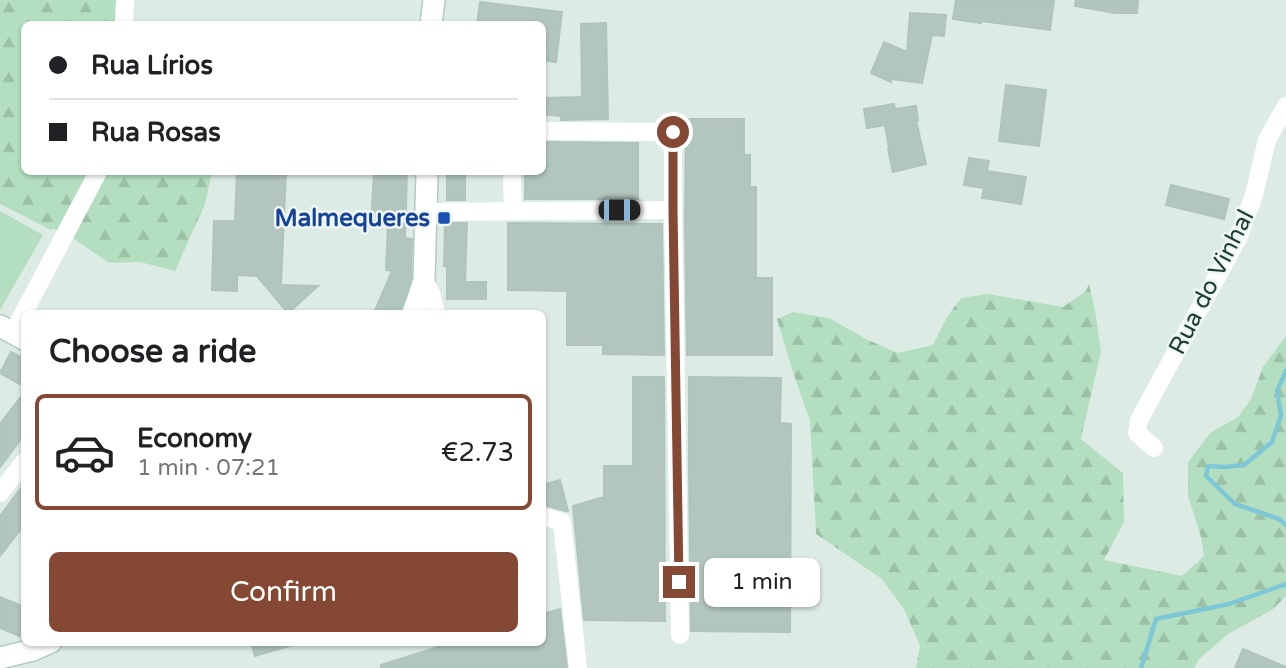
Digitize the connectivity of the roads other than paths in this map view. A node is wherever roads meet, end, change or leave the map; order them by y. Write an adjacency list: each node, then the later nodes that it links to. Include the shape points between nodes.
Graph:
1 (125, 0): 3 (street)
2 (434, 0): 4 (street)
3 (124, 21)
4 (431, 21)
5 (1286, 106): 17 (street, Rua do Vinhal, via 1267,140 1238,238 1139,419 1137,433)
6 (546, 131): 10 (street, via 673,132)
7 (96, 175): 14 (street)
8 (427, 175): 12 (street)
9 (512, 175): 11 (street)
10 (673, 210): 11 (street); 21 (street)
11 (513, 211): 12 (street)
12 (426, 212): 13 (street)
13 (424, 281): 15 (street); 16 (street)
14 (25, 310)
15 (414, 310)
16 (435, 310)
17 (1154, 449)
18 (21, 466): 19 (street)
19 (0, 493)
20 (546, 517): 25 (street, via 562,522)
21 (680, 635)
22 (42, 646): 23 (street)
23 (0, 659): 24 (street)
24 (9, 668)
25 (578, 668)

